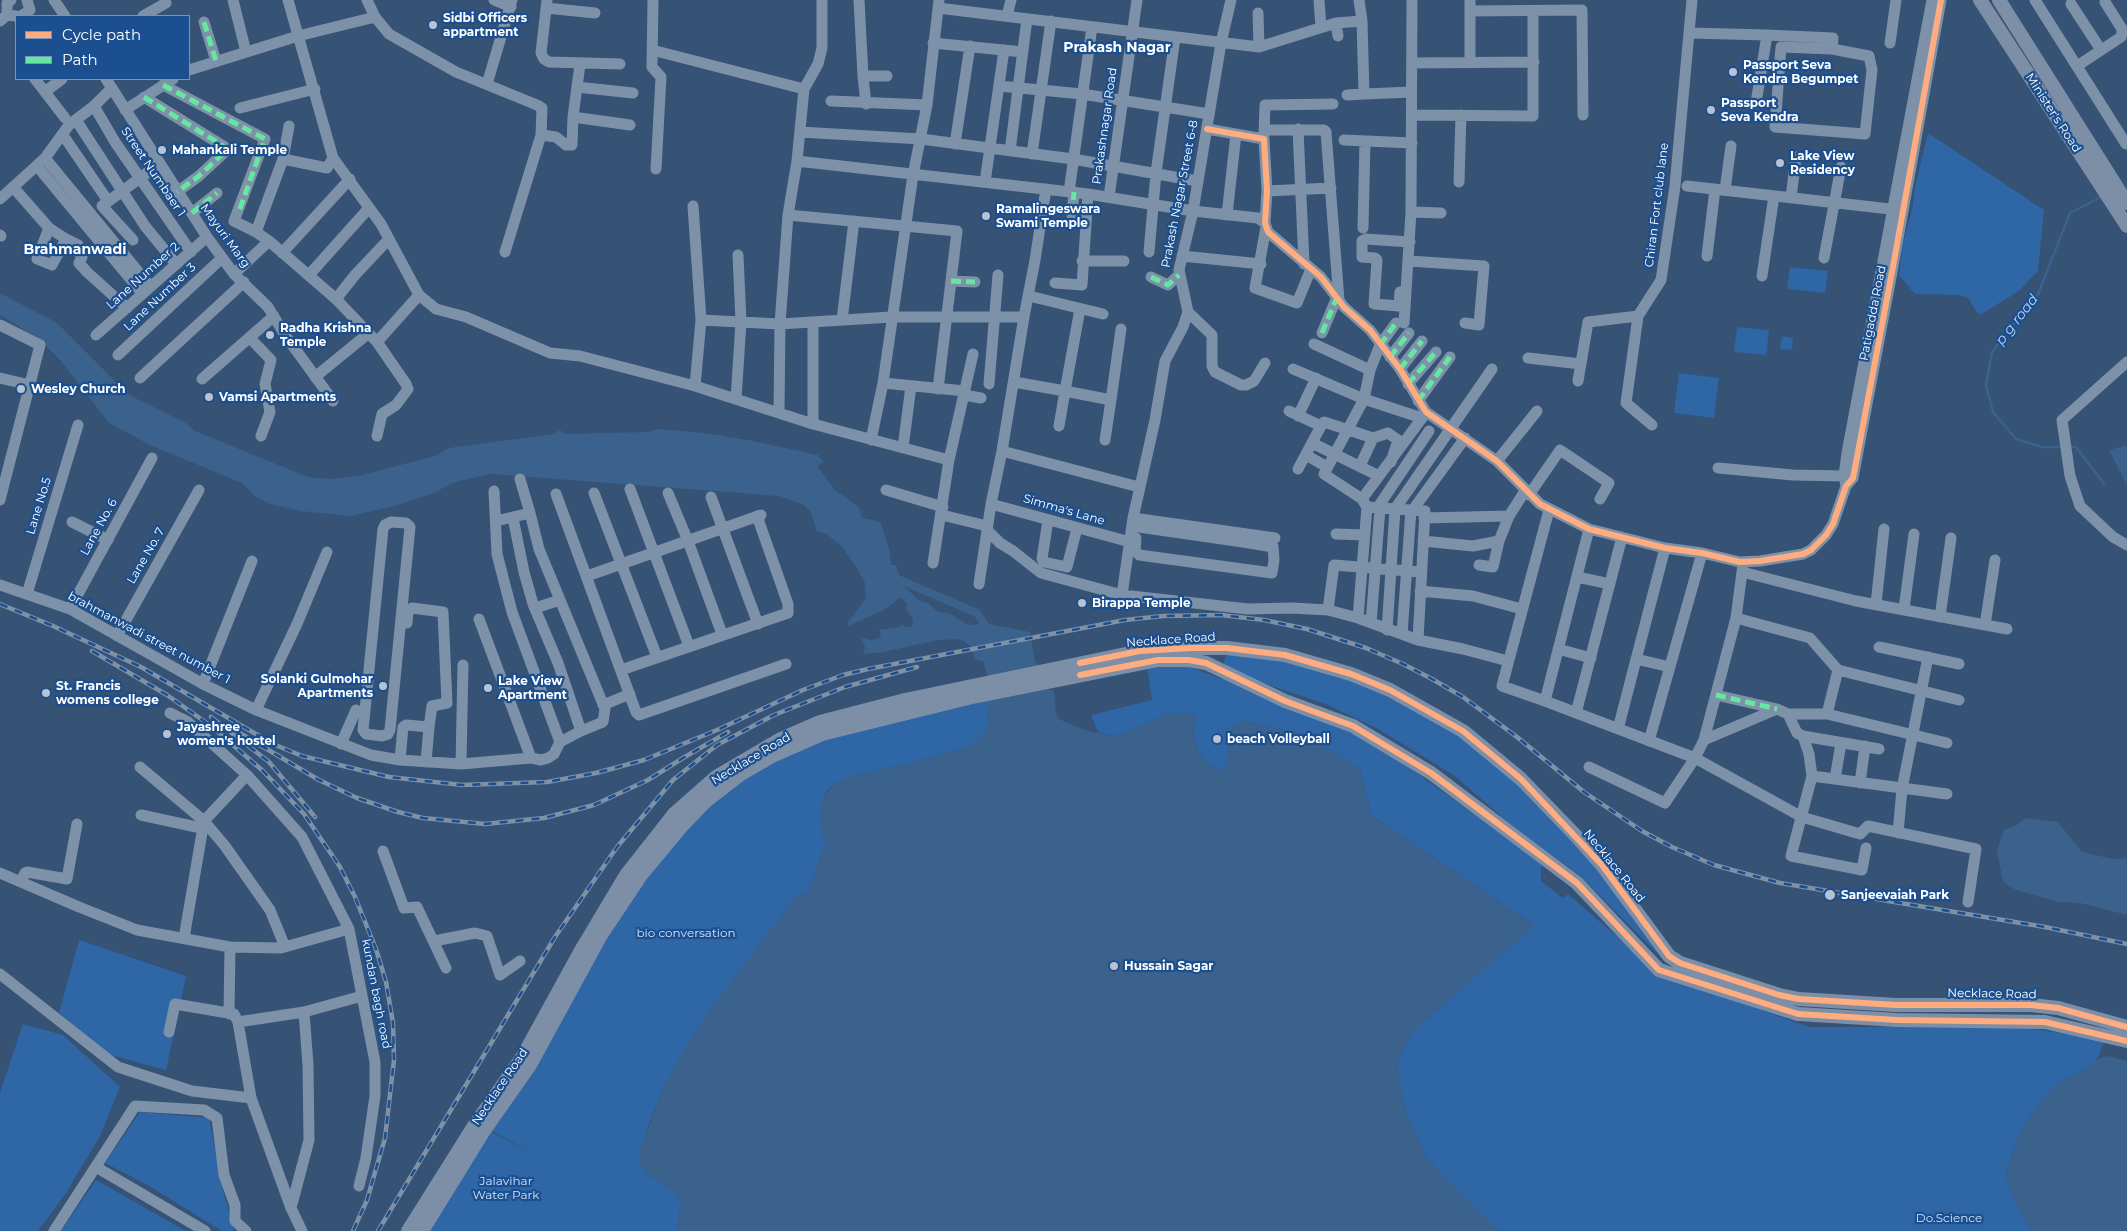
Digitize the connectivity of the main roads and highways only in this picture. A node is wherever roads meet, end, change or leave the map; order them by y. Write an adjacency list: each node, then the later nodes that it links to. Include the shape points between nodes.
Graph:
1 (1980, 0): 3 (main road, Minister's Road)
2 (1998, 0): 3 (main road, Minister's Road)
3 (2086, 150): 4 (main road, Minister's Road); 5 (main road, Minister's Road)
4 (2127, 203)
5 (2126, 224)
6 (1208, 648): 7 (main road); 8 (main road, Necklace Road, via 1140,651); 10 (main road, Necklace Road, via 1285,656 1351,674 1390,690 1462,731 1521,779 1578,838 1602,865)
7 (1206, 663): 8 (main road, Necklace Road, via 1158,660); 11 (main road, Necklace Road, via 1285,701 1353,726 1431,773 1577,883)
8 (1080, 669): 9 (main road, Necklace Road, via 966,693 822,734)
9 (801, 737): 18 (main road, Necklace Road, via 780,740 716,777 674,814 626,875 523,1056 474,1126); 19 (main road, Necklace Road, via 706,800 641,875 601,935 530,1065 483,1132)
10 (1669, 956): 11 (main road); 12 (main road, Necklace Road, via 1680,964)
11 (1659, 970): 14 (main road, Necklace Road)
12 (1799, 999): 13 (main road, Necklace Road, via 1896,1005); 14 (main road)
13 (2048, 1007): 15 (main road); 16 (main road, Necklace Road)
14 (1798, 1014): 15 (main road, Necklace Road, via 1897,1020)
15 (2045, 1022): 17 (main road, Necklace Road)
16 (2127, 1027)
17 (2127, 1040)
18 (408, 1231)
19 (422, 1231)

